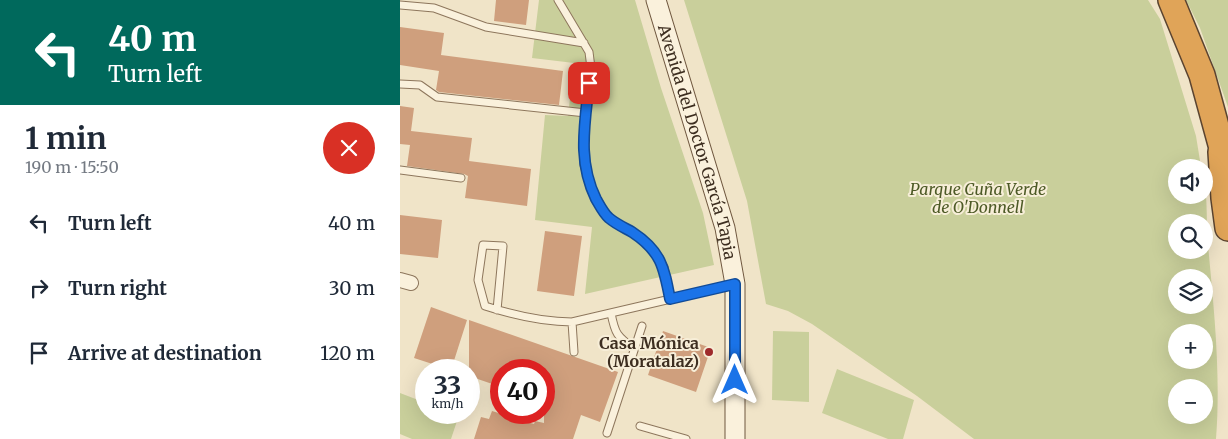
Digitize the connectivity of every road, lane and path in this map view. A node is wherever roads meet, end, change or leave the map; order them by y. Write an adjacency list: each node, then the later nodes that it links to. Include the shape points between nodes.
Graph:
1 (558, 0): 5 (lane)
2 (656, 0): 13 (street, Avenida del Doctor García Tapia, via 725,228)
3 (1170, 0): 8 (highway, via 1202,76)
4 (400, 5): 5 (lane, via 434,8 486,28)
5 (584, 43): 7 (lane, via 591,68)
6 (400, 84): 7 (lane, via 420,85 437,97)
7 (586, 113): 14 (lane, via 584,165 590,187 609,218 653,249 664,267)
8 (1220, 135): 10 (highway); 12 (highway)
9 (400, 170): 11 (lane)
10 (1228, 170)
11 (461, 178)
12 (1228, 228)
13 (735, 284): 14 (lane); 24 (street, Avenida del Doctor García Tapia)
14 (670, 299): 16 (lane)
15 (497, 310): 15 (lane, via 485,306 478,280 483,244 503,246); 17 (lane, via 553,322)
16 (611, 313): 17 (lane); 19 (lane, via 618,337)
17 (572, 322): 20 (lane)
18 (642, 326): 19 (lane)
19 (634, 349): 22 (lane)
20 (574, 352)
21 (640, 426): 23 (lane)
22 (607, 433)
23 (686, 439)
24 (735, 439)

